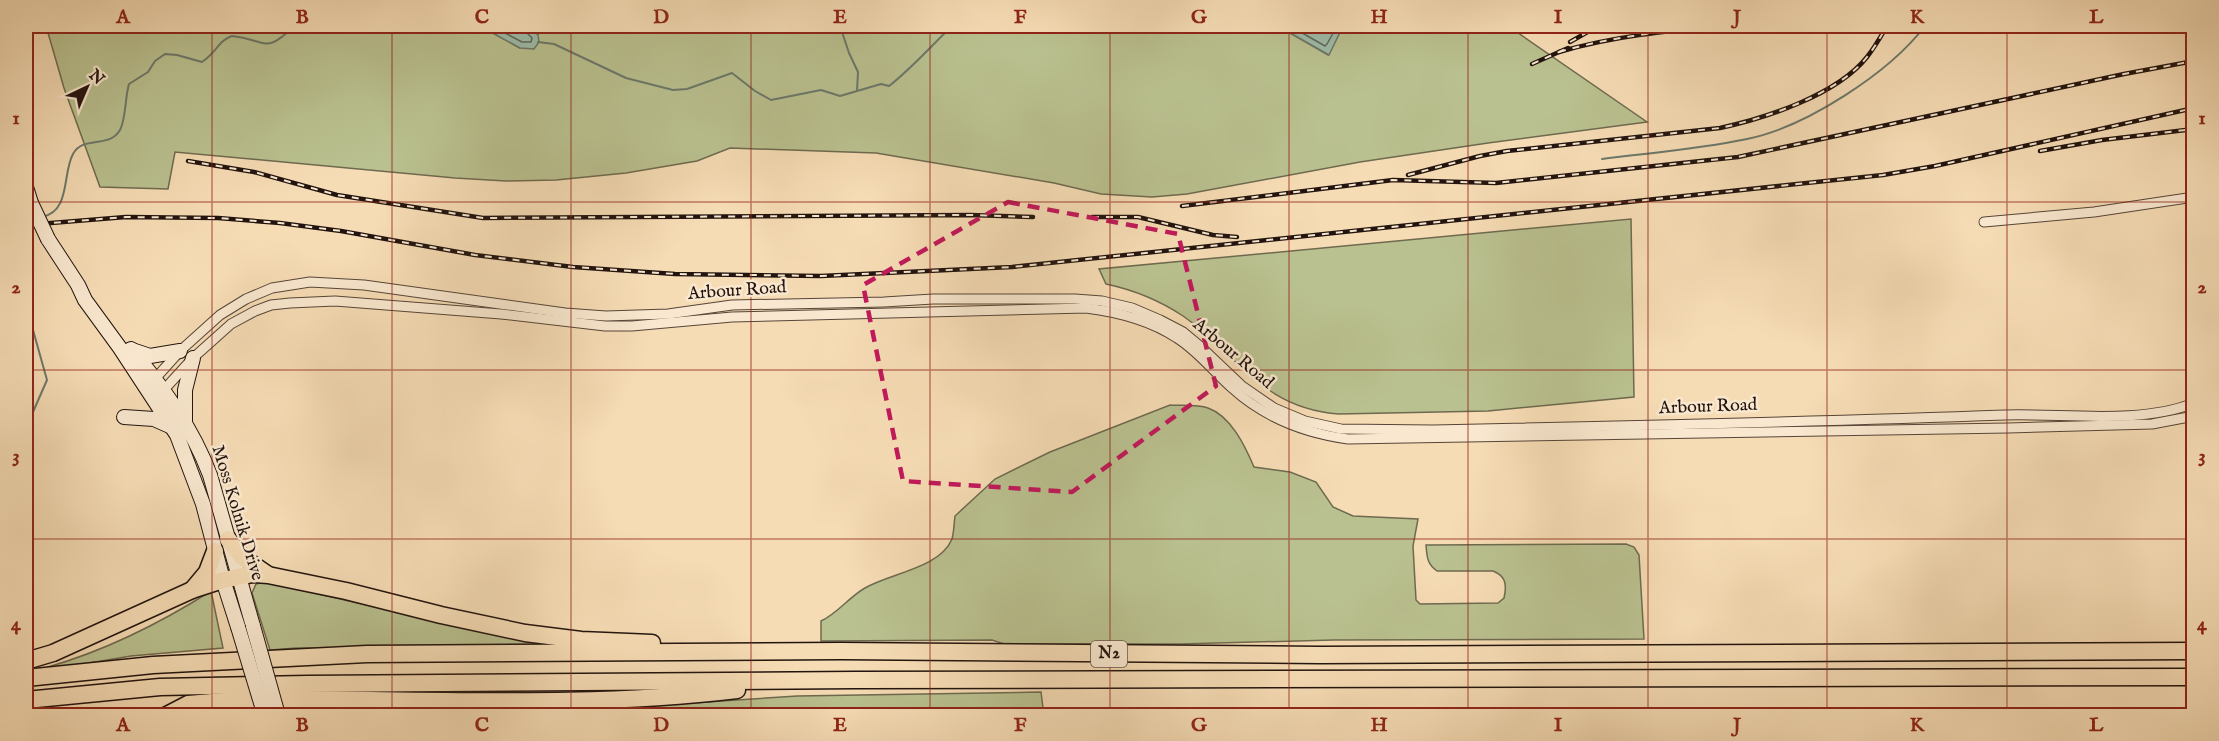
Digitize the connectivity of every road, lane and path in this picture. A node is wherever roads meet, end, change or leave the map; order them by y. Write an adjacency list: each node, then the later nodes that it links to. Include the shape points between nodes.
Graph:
1 (26, 187): 4 (main road, Moss Kolnik Drive, bridge, via 48,239)
2 (2193, 197): 3 (street, via 2094,212)
3 (1984, 222)
4 (78, 285): 6 (main road, Moss Kolnik Drive); 9 (main road, Moss Kolnik Drive, via 85,300)
5 (564, 317): 7 (street, Arbour Road, via 375,287 310,282 272,288 246,299 220,315); 8 (street, Arbour Road, via 335,301 271,305 231,324); 11 (street, Arbour Road, via 668,314 732,304 933,299 1102,301 1132,308 1183,332 1242,386 1274,408 1305,421 1341,429 2129,415 2152,414); 12 (street, Arbour Road, via 632,326 791,315 1057,308 1110,311 1156,326 1179,339 1233,389 1271,417 1320,435 1348,439 2008,428 2152,424)
6 (132, 350): 7 (main road, via 156,356); 9 (main road, Moss Kolnik Drive)
7 (180, 351): 9 (street, Arbour Road)
8 (193, 358): 10 (street, Arbour Road); 14 (main road)
9 (151, 383): 10 (main road, Moss Kolnik Drive)
10 (159, 395): 14 (main road, Moss Kolnik Drive)
11 (2193, 403)
12 (2193, 416)
13 (124, 417): 14 (main road)
14 (179, 425): 15 (main road, Moss Kolnik Drive, via 193,435 210,475); 16 (main road, Moss Kolnik Drive)
15 (228, 539): 17 (highway, via 249,564); 18 (main road, Moss Kolnik Drive)
16 (215, 551): 18 (main road, Moss Kolnik Drive); 19 (highway, via 207,572)
17 (268, 575): 18 (highway); 20 (highway, via 525,633 580,640)
18 (230, 578): 19 (highway); 31 (main road, Moss Kolnik Drive, bridge, via 238,627); 32 (main road, Moss Kolnik Drive, bridge, via 253,626)
19 (192, 590): 22 (highway)
20 (841, 651): 21 (highway, N2); 23 (highway, N2, via 367,654 153,665)
21 (2193, 651)
22 (26, 661)
23 (26, 678)
24 (2193, 678): 25 (highway, N2)
25 (817, 680): 26 (highway, N2, via 183,687); 27 (highway, via 690,696)
26 (26, 700)
27 (482, 700): 29 (highway, via 237,700 188,704); 30 (highway)
28 (2193, 706): 33 (street)
29 (165, 716)
30 (209, 716)
31 (265, 716)
32 (278, 716)
33 (2183, 716)

